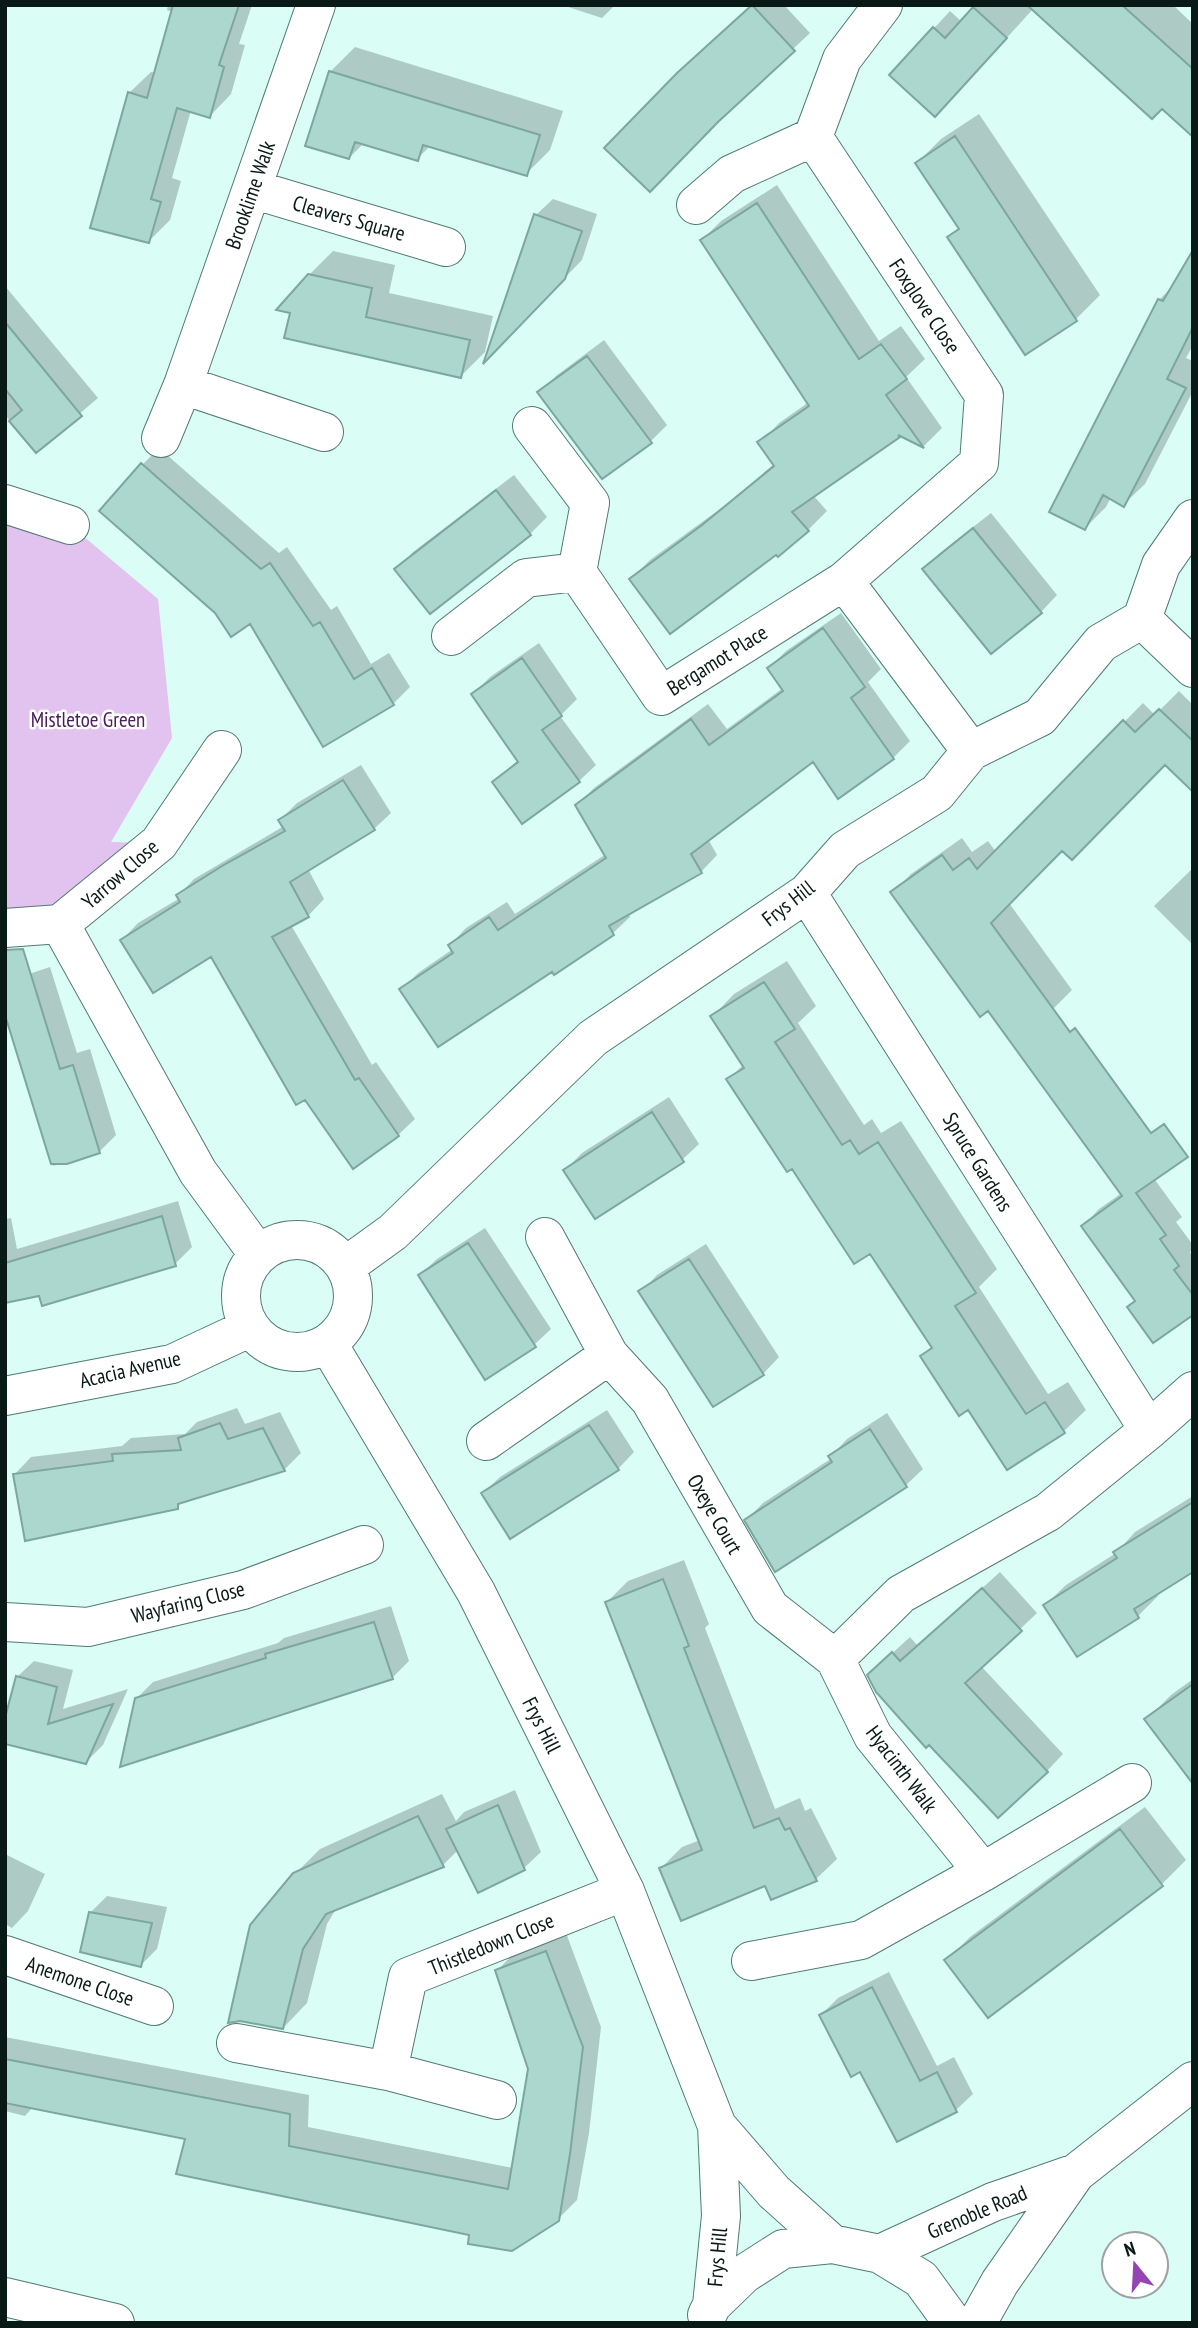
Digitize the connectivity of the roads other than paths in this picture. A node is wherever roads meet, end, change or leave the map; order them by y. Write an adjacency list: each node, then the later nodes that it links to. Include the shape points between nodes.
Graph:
1 (316, 5): 4 (street, Brooklime Walk)
2 (883, 5): 3 (street, via 842,59)
3 (813, 137): 5 (street, via 733,174); 15 (street, Foxglove Close, via 984,395 979,463)
4 (252, 190): 6 (street, Cleavers Square); 7 (street, Brooklime Walk)
5 (696, 205)
6 (446, 247)
7 (183, 385): 9 (street); 10 (street, Brooklime Walk)
8 (532, 426): 14 (street, via 590,503)
9 (324, 432)
10 (161, 438)
11 (5, 504): 13 (street)
12 (1193, 519): 16 (street, via 1161,565)
13 (71, 525)
14 (577, 572): 15 (street, Bergamot Place, via 662,696); 17 (street, via 526,578)
15 (844, 581): 20 (street)
16 (1142, 619): 18 (street); 20 (street, Frys Hill, via 1101,643 1040,717)
17 (451, 636)
18 (1193, 668)
19 (222, 750): 22 (street, Yarrow Close, via 159,843)
20 (971, 751): 21 (street, Frys Hill, via 937,793 845,850)
21 (807, 893): 26 (street, Frys Hill, via 593,1038 393,1232); 32 (street, Spruce Gardens)
22 (60, 925): 23 (street); 25 (street, via 198,1172)
23 (5, 928)
24 (545, 1237): 29 (street, Oxeye Court)
25 (258, 1254): 26 (street, via 283,1241 303,1240 322,1245); 27 (street, via 240,1290)
26 (346, 1266): 28 (street, via 354,1304 348,1323)
27 (249, 1328): 28 (street, via 271,1347 290,1353 310,1352); 31 (street, Acacia Avenue, via 172,1364)
28 (328, 1344): 39 (street, Frys Hill, via 475,1592)
29 (609, 1355): 33 (street); 36 (street, Oxeye Court, via 650,1400 769,1608)
30 (1193, 1391): 32 (street)
31 (5, 1396)
32 (1149, 1430): 36 (street, via 1048,1512 901,1594)
33 (486, 1441)
34 (364, 1545): 35 (street, Wayfaring Close, via 243,1590 88,1627)
35 (5, 1622)
36 (835, 1659): 38 (street, Hyacinth Walk, via 873,1736)
37 (1132, 1783): 38 (street)
38 (982, 1872): 41 (street, via 861,1940)
39 (625, 1891): 44 (street, Thistledown Close, via 408,1977); 47 (street, Frys Hill)
40 (5, 1955): 42 (street, Anemone Close)
41 (751, 1961)
42 (154, 2006)
43 (236, 2043): 44 (street)
44 (388, 2071): 46 (street)
45 (1193, 2081): 48 (street, Grenoble Road)
46 (497, 2100)
47 (717, 2126): 49 (street, Frys Hill, via 774,2192); 52 (street, Frys Hill, via 721,2216)
48 (1076, 2173): 50 (street, Grenoble Road, via 993,2202); 55 (street, Grenoble Road)
49 (832, 2244): 50 (street); 52 (street, via 783,2249 744,2274)
50 (880, 2254): 54 (street, via 920,2279)
51 (5, 2297): 53 (street)
52 (708, 2314)
53 (115, 2323)
54 (953, 2323)
55 (977, 2323)

